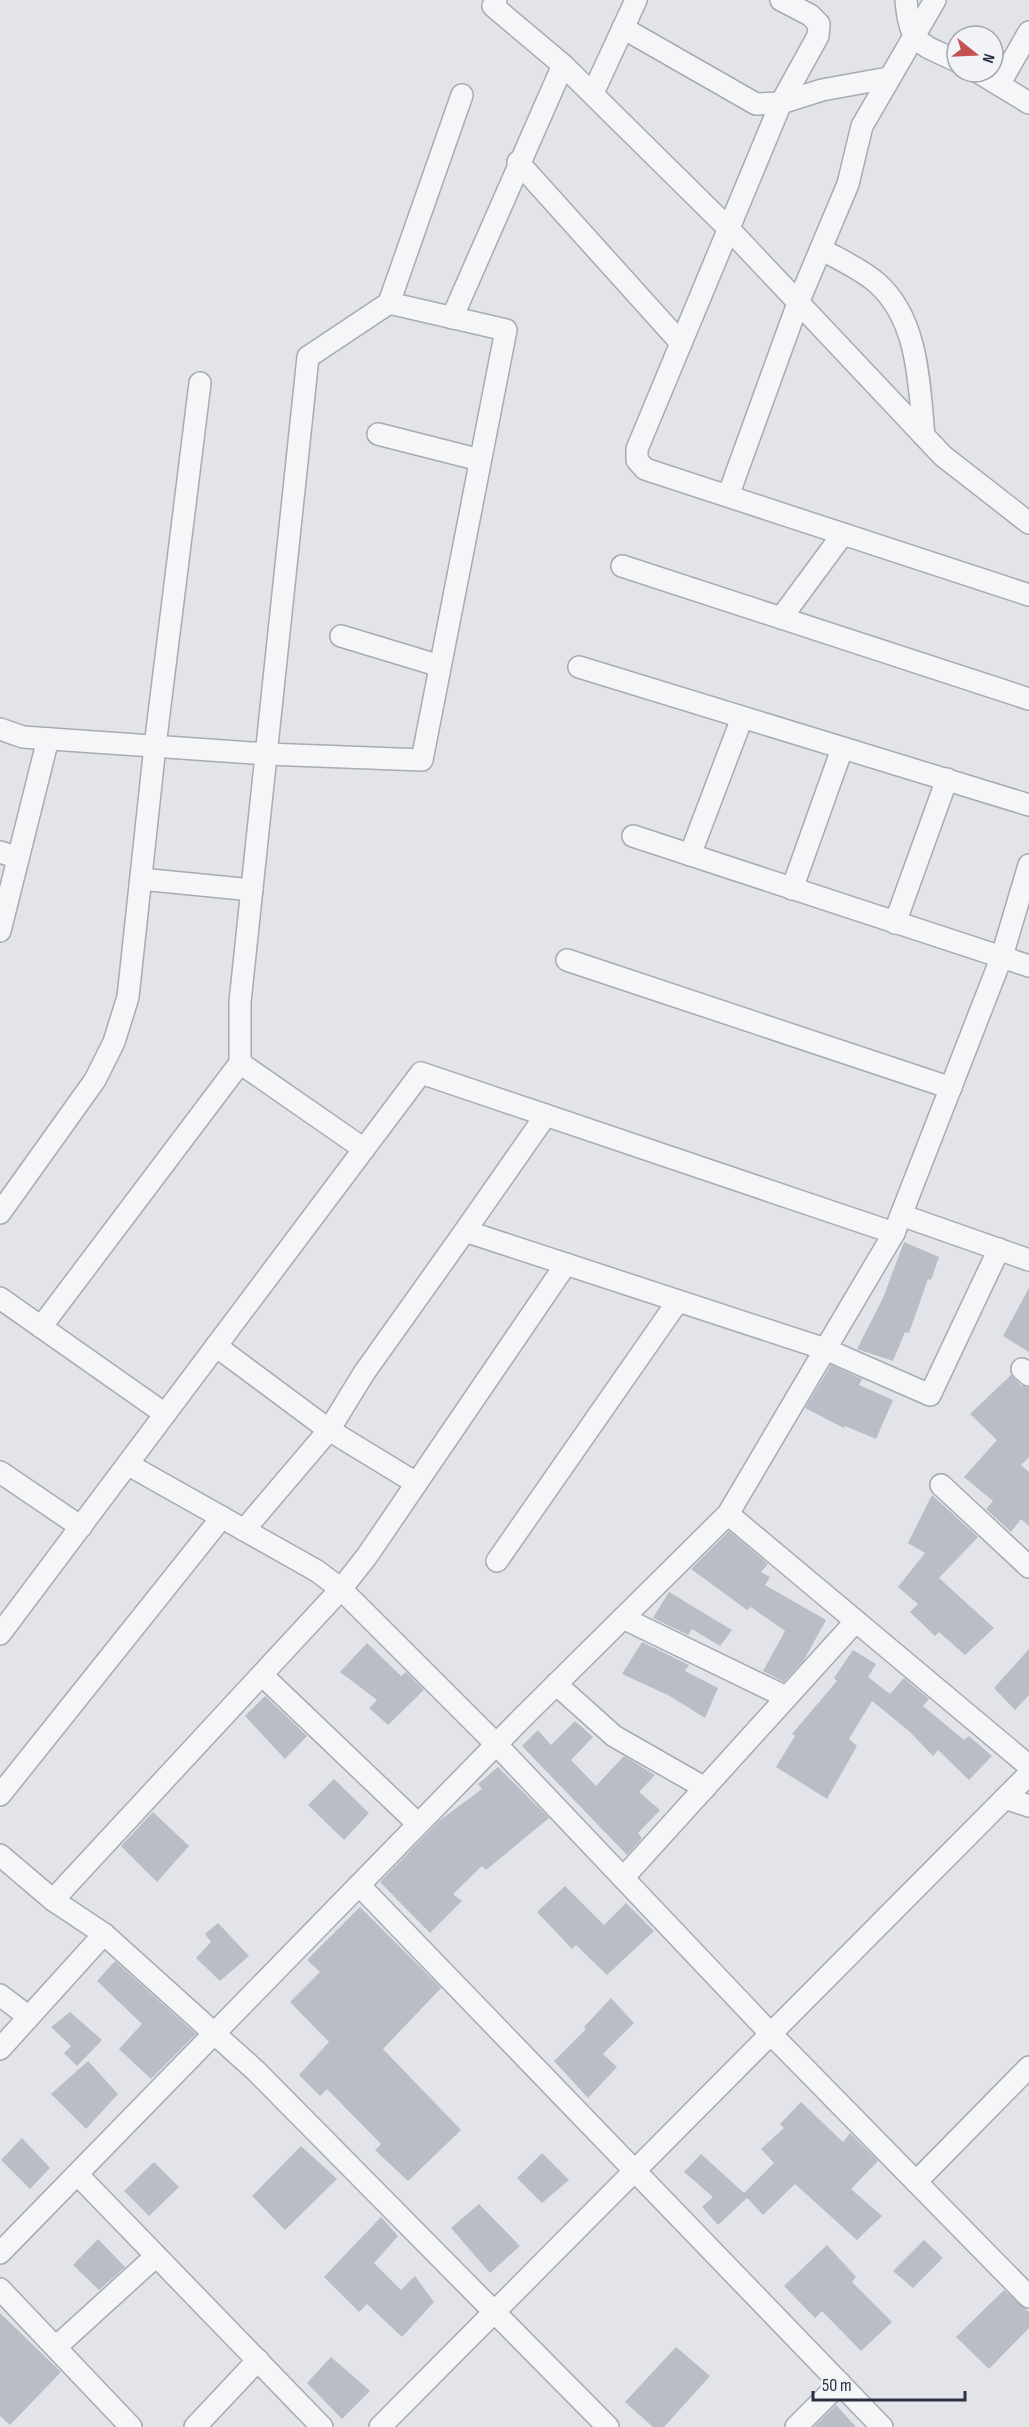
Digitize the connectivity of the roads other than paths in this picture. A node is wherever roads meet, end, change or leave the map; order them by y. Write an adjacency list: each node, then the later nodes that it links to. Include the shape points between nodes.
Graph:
1 (496, 0): 10 (street, via 493,6)
2 (636, 0): 6 (street)
3 (781, 0): 16 (street, via 819,24 818,36)
4 (906, 0): 8 (street)
5 (935, 0): 8 (street)
6 (623, 28): 14 (street); 16 (street, via 756,104)
7 (1029, 32): 11 (street)
8 (913, 36): 9 (street); 12 (street)
9 (945, 55)
10 (563, 65): 14 (street); 18 (street)
11 (1005, 74)
12 (888, 78): 16 (street, via 822,90); 20 (street, via 862,126 848,184)
13 (1001, 84): 17 (street)
14 (592, 93): 19 (street)
15 (462, 95): 21 (street)
16 (781, 103): 19 (street)
17 (1029, 103)
18 (518, 162): 23 (street); 24 (street)
19 (729, 229): 22 (street); 24 (street)
20 (821, 249): 22 (street); 27 (street, via 876,283 897,310 914,352)
21 (389, 303): 23 (street); 44 (street, via 308,357)
22 (798, 303): 27 (street); 29 (street)
23 (452, 318): 28 (street, via 506,330)
24 (681, 344): 29 (street, via 637,448 637,460 645,468)
25 (200, 382): 42 (street)
26 (378, 434): 28 (street)
27 (924, 436): 30 (street, via 961,473)
28 (480, 460): 36 (street)
29 (728, 496): 31 (street)
30 (1029, 523)
31 (843, 534): 33 (street); 34 (street)
32 (622, 566): 34 (street)
33 (1029, 595)
34 (781, 618): 38 (street)
35 (340, 636): 36 (street)
36 (440, 666): 44 (street, via 422,760)
37 (579, 667): 39 (street)
38 (1029, 699)
39 (742, 718): 43 (street); 49 (street)
40 (0, 729): 41 (street, via 23,737)
41 (48, 739): 42 (street); 48 (street)
42 (155, 746): 44 (street); 51 (street)
43 (842, 749): 45 (street); 52 (street)
44 (267, 754): 53 (street)
45 (947, 779): 46 (street); 54 (street)
46 (1029, 805)
47 (633, 836): 49 (street)
48 (9, 855): 55 (street)
49 (690, 855): 52 (street)
50 (1029, 865): 56 (street)
51 (141, 879): 53 (street); 63 (street, via 132,970 114,1042 95,1080)
52 (792, 889): 54 (street)
53 (252, 890): 59 (street, via 240,1002)
54 (895, 923): 56 (street)
55 (0, 931)
56 (1002, 956): 58 (street); 60 (street)
57 (567, 960): 60 (street)
58 (1029, 966)
59 (240, 1064): 62 (street); 71 (street)
60 (951, 1088): 64 (street)
61 (546, 1115): 62 (street, via 421,1073); 64 (street); 65 (street)
62 (364, 1149): 72 (street)
63 (0, 1213)
64 (898, 1224): 66 (street); 73 (street)
65 (465, 1231): 68 (street); 75 (street, via 364,1372)
66 (999, 1249): 67 (street); 73 (street, via 930,1395)
67 (1029, 1260)
68 (566, 1264): 70 (street); 78 (street)
69 (0, 1298): 71 (street)
70 (678, 1301): 73 (street); 84 (street)
71 (41, 1327): 74 (street)
72 (216, 1346): 74 (street); 75 (street)
73 (825, 1349): 80 (street)
74 (165, 1414): 76 (street)
75 (329, 1430): 78 (street); 83 (street)
76 (129, 1465): 81 (street); 82 (street)
77 (0, 1472): 82 (street)
78 (416, 1483): 86 (street)
79 (941, 1485): 85 (street)
80 (728, 1514): 87 (street); 89 (street)
81 (222, 1517): 83 (street); 97 (street)
82 (81, 1527): 88 (street)
83 (244, 1530): 86 (street)
84 (497, 1561)
85 (1029, 1567)
86 (341, 1589): 90 (street); 93 (street)
87 (623, 1618): 91 (street); 92 (street)
88 (4, 1620)
89 (856, 1621): 92 (street); 94 (street)
90 (262, 1675): 100 (street); 104 (street)
91 (556, 1684): 93 (street); 96 (street, via 614,1736)
92 (786, 1697): 96 (street)
93 (496, 1744): 100 (street); 102 (street)
94 (1029, 1766)
95 (1029, 1774): 98 (street)
96 (705, 1788): 102 (street)
97 (0, 1795)
98 (1005, 1798): 99 (street); 109 (street)
99 (1029, 1806)
100 (418, 1824): 103 (street)
101 (0, 1855): 104 (street)
102 (623, 1878): 109 (street)
103 (359, 1885): 108 (street); 112 (street)
104 (54, 1900): 105 (street)
105 (104, 1934): 107 (street); 108 (street)
106 (0, 1995): 107 (street)
107 (29, 2017): 110 (street)
108 (213, 2034): 113 (street); 119 (street, via 256,2071)
109 (771, 2034): 112 (street); 114 (street)
110 (0, 2049)
111 (1029, 2067): 114 (street)
112 (636, 2170): 119 (street); 122 (street)
113 (77, 2174): 115 (street); 116 (street)
114 (916, 2182): 118 (street)
115 (0, 2253)
116 (156, 2256): 120 (street); 121 (street)
117 (0, 2289): 120 (street)
118 (1029, 2297)
119 (496, 2311): 126 (street); 127 (street)
120 (56, 2348): 123 (street)
121 (258, 2360): 124 (street); 125 (street)
122 (840, 2383): 128 (street); 129 (street)
123 (131, 2427)
124 (195, 2427)
125 (322, 2427)
126 (380, 2427)
127 (608, 2427)
128 (796, 2427)
129 (882, 2427)

